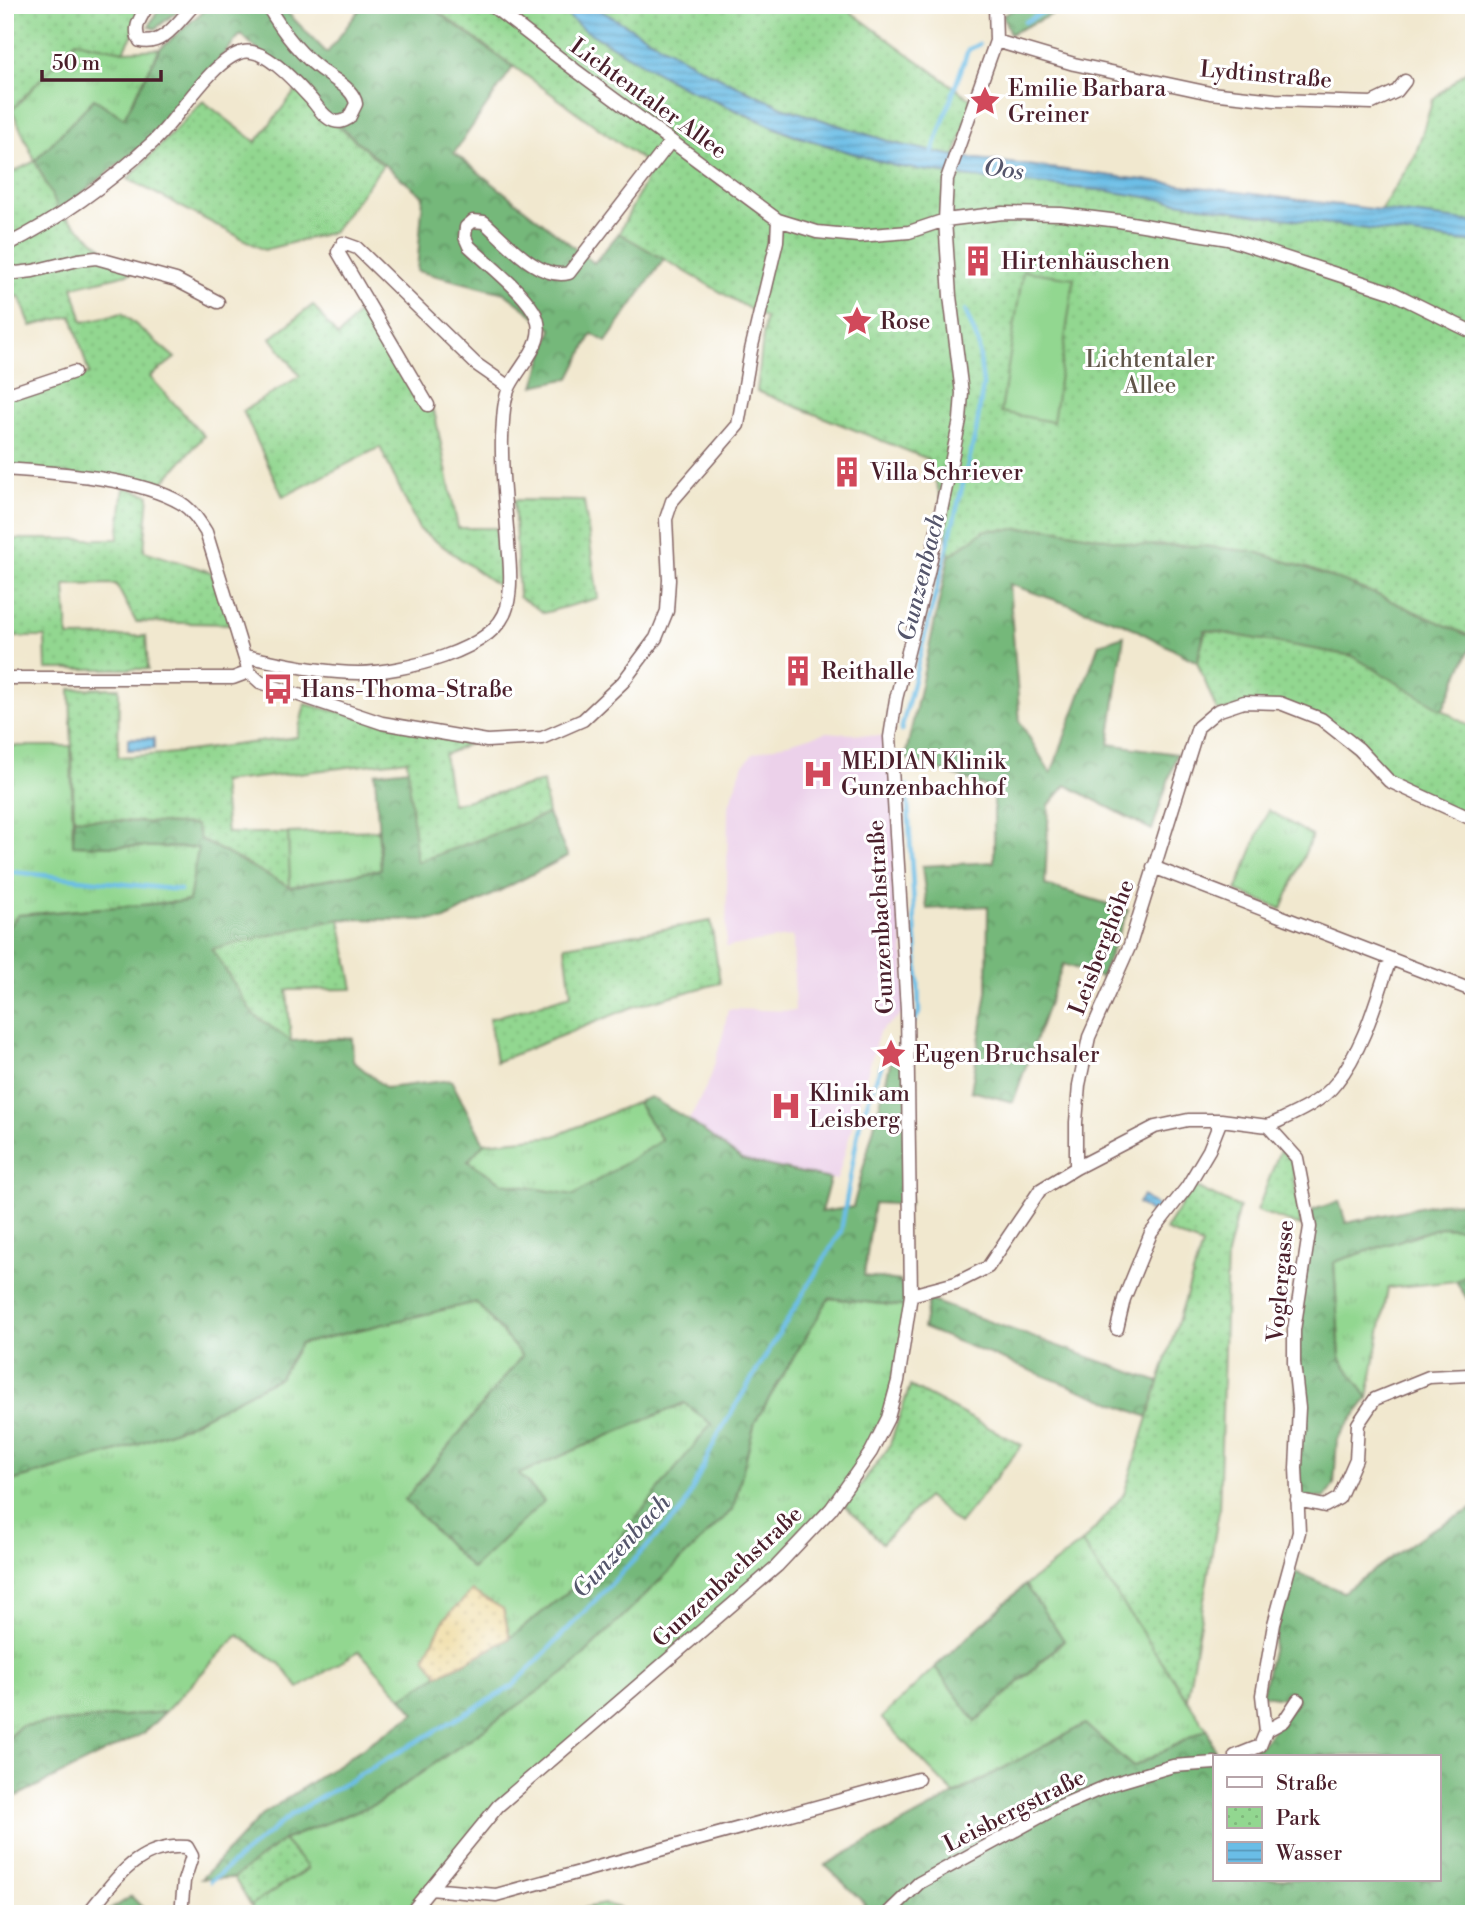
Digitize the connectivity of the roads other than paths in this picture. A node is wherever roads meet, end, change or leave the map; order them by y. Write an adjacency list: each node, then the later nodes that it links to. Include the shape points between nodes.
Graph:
1 (148, 5): 2 (street, via 136,31 140,41 147,43 162,38)
2 (194, 5)
3 (267, 5): 11 (street, via 306,59 353,94 356,104 349,118 329,119 262,55 241,52 208,78 155,141 83,200)
4 (491, 5): 8 (street, Lichtentaler Allee)
5 (995, 5): 6 (street)
6 (996, 41): 7 (street, Lydtinstraße, via 1074,64 1210,93 1275,100 1372,103 1397,91); 10 (street, Gunzenbachstraße, via 947,179)
7 (1405, 81)
8 (671, 141): 9 (street, Lichtentaler Allee); 16 (street, via 569,273 543,271 484,222 468,224 464,232 469,246 526,300 538,321 532,355)
9 (778, 220): 10 (street, Lichtentaler Allee, via 817,232 858,236 909,232); 21 (street, via 738,425 672,501 666,519 667,611 656,638 623,682 583,720 542,737 475,739 354,715 260,682)
10 (945, 220): 14 (street, Lichtentaler Allee, via 1061,214 1227,239 1391,292); 30 (street, Gunzenbachstraße, via 962,393 960,420 890,737 907,1010)
11 (5, 246)
12 (5, 268): 13 (street, via 16,273 96,258 176,280)
13 (218, 302)
14 (1474, 333)
15 (74, 372): 17 (street)
16 (509, 387): 18 (street, via 476,364 357,248 343,243 338,252); 20 (street, via 502,461 510,591 499,623 475,642 441,657 362,673 307,669)
17 (5, 395)
18 (428, 405)
19 (5, 469): 20 (street, via 125,484 182,504 206,532)
20 (244, 656): 21 (street)
21 (249, 672): 22 (street, via 233,678)
22 (12, 678)
23 (1474, 820): 24 (street, Leisberghöhe, via 1390,781 1321,719 1280,703 1244,702 1217,711 1198,727)
24 (1153, 867): 25 (street, Leisberghöhe); 29 (street, Leisberghöhe, via 1130,945 1089,1037 1079,1085)
25 (1390, 959): 26 (street, Leisberghöhe); 28 (street, via 1358,1047 1335,1084 1310,1105)
26 (1474, 991)
27 (1220, 1120): 28 (street); 29 (street, via 1155,1127); 31 (street, via 1204,1160 1151,1233)
28 (1268, 1126): 33 (street, Voglergasse, via 1297,1158 1310,1227 1294,1330 1299,1408)
29 (1076, 1168): 30 (street, via 1040,1190 988,1267 956,1283)
30 (912, 1294): 39 (street, Gunzenbachstraße, via 888,1418 871,1452 831,1509 777,1566 498,1806)
31 (1117, 1329)
32 (1469, 1375): 33 (street, via 1429,1377 1375,1399 1358,1424 1356,1459 1339,1498 1325,1506)
33 (1297, 1500): 35 (street, Voglergasse, via 1298,1532 1274,1624 1262,1695)
34 (1298, 1700): 35 (street, via 1284,1721)
35 (1266, 1731): 36 (street, via 1260,1746)
36 (1238, 1755)
37 (1213, 1763): 44 (street, Leisbergstraße, via 1172,1766 1058,1807 919,1883)
38 (918, 1779): 39 (street, via 496,1895)
39 (430, 1889): 41 (street, Gunzenbachstraße)
40 (93, 1907): 42 (street, via 137,1858 173,1846 187,1847 192,1856)
41 (410, 1913): 43 (street, Gunzenbachstraße)
42 (181, 1914)
43 (396, 1914)
44 (887, 1914)

